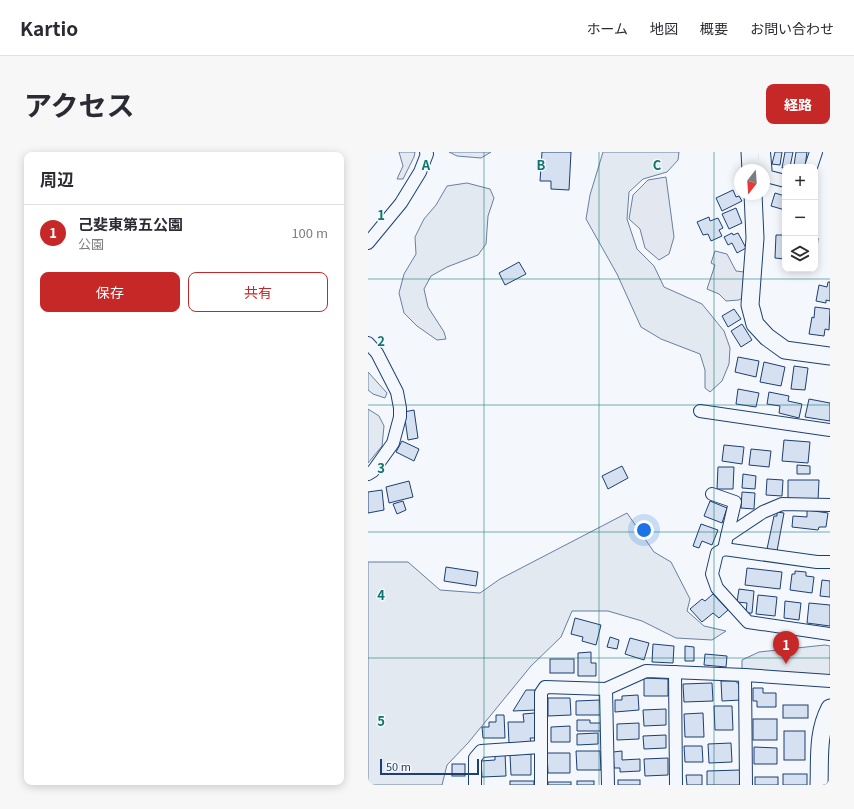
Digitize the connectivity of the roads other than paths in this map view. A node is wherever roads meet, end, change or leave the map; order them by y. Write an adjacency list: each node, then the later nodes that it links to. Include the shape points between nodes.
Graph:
1 (426, 152): 9 (street, via 420,172 405,197)
2 (750, 152): 5 (street)
3 (764, 152): 7 (street, via 766,176)
4 (816, 152): 6 (street)
5 (751, 164)
6 (812, 164)
7 (782, 180)
8 (753, 200): 11 (street, via 755,238 750,305 755,324 767,338 785,350)
9 (368, 243)
10 (368, 343): 14 (street, via 378,353 397,392 400,418 393,444 373,472)
11 (830, 356)
12 (700, 411): 13 (street)
13 (830, 430)
14 (368, 474)
15 (712, 494): 17 (street, via 735,502)
16 (830, 505): 17 (street, via 782,504 763,512)
17 (727, 536): 18 (street)
18 (724, 549): 19 (street, via 817,562); 20 (street, via 717,553 712,574 717,588 748,622)
19 (830, 560)
20 (830, 634)
21 (675, 672): 22 (street); 24 (street, via 646,671); 30 (street)
22 (745, 675): 23 (street); 31 (street)
23 (830, 681)
24 (606, 689): 26 (street, via 546,687 541,693); 29 (street)
25 (830, 708): 32 (street, via 823,720)
26 (540, 747): 27 (street, via 481,751 475,758); 28 (street)
27 (476, 785)
28 (541, 785)
29 (608, 785)
30 (676, 785)
31 (746, 785)
32 (819, 785)

